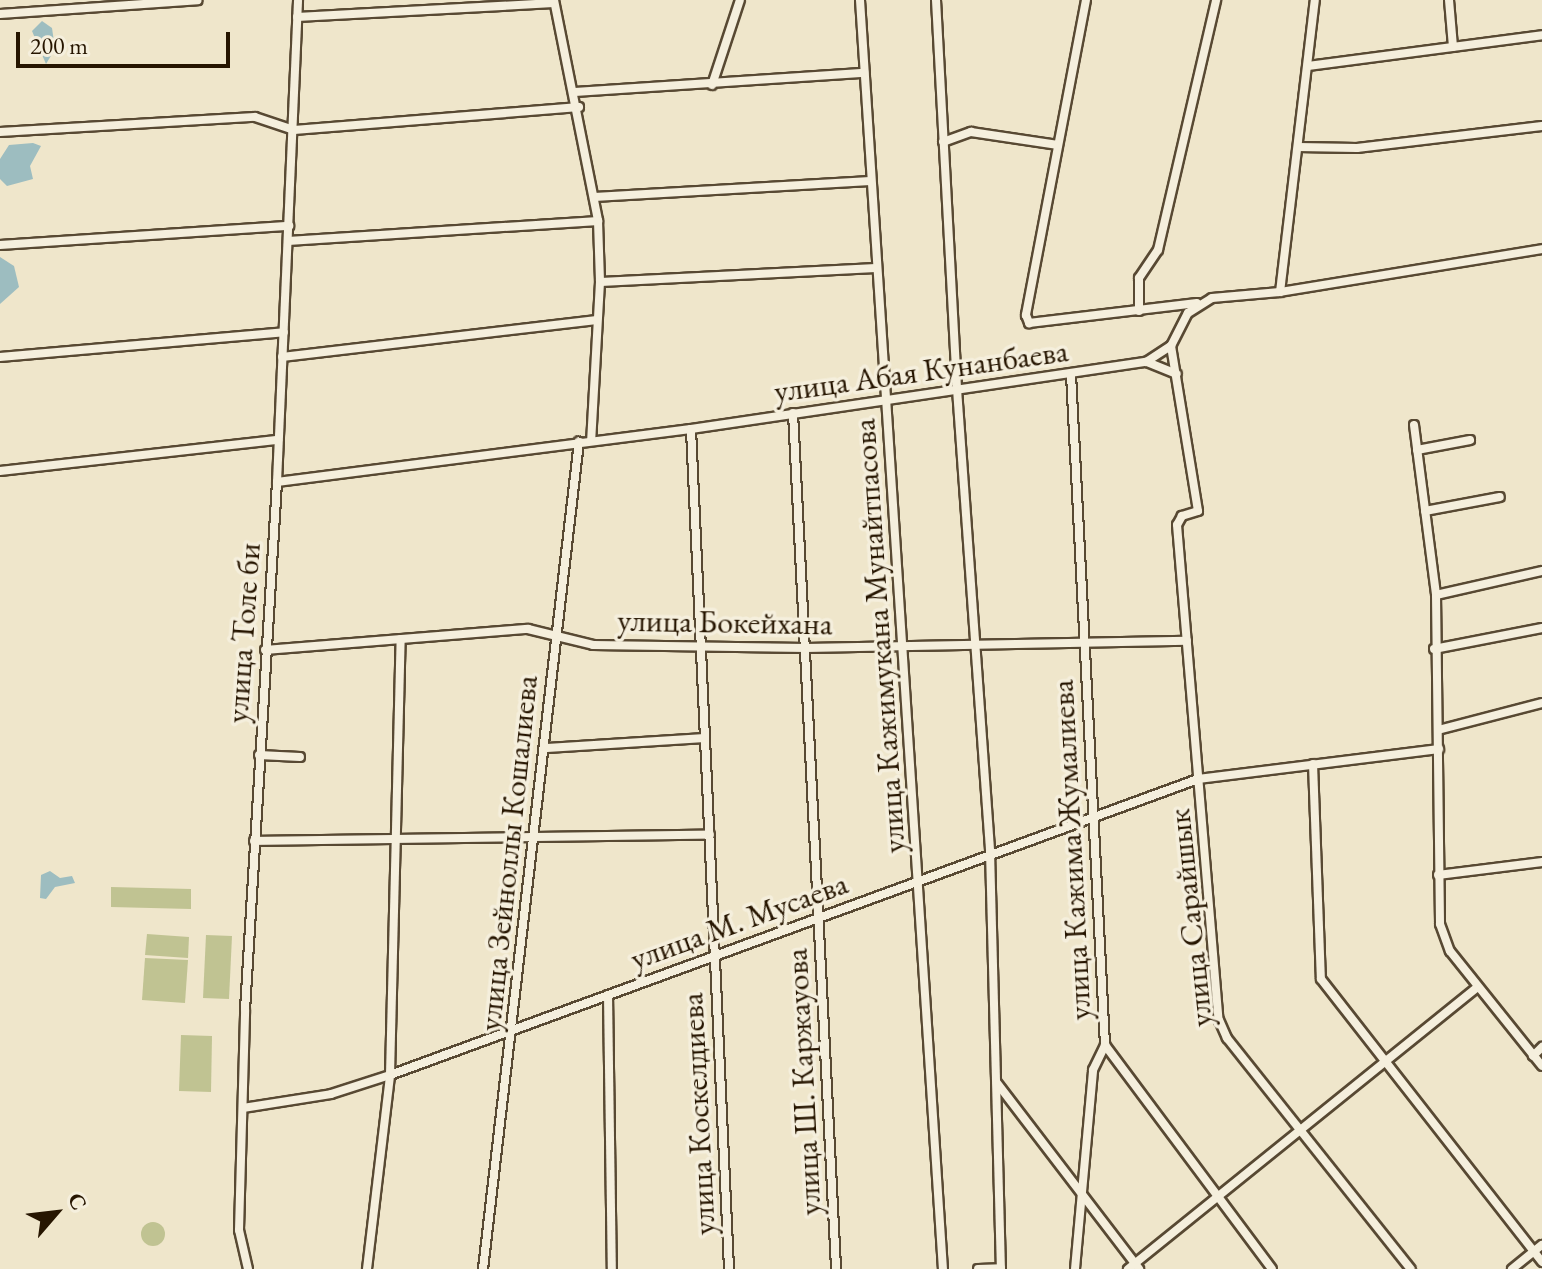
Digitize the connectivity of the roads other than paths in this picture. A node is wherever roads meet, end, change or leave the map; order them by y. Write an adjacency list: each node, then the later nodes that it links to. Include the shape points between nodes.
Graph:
1 (198, 0): 11 (street)
2 (298, 0): 12 (street, улица Толе би)
3 (740, 0): 17 (street)
4 (860, 0): 16 (street, улица Кажимукана Мунайтпасова)
5 (936, 0): 23 (street)
6 (1086, 0): 24 (street)
7 (1216, 0): 37 (street, via 1158,250 1139,278)
8 (1315, 0): 15 (street)
9 (1449, 0): 14 (street)
10 (554, 2): 12 (street); 18 (street)
11 (0, 14)
12 (297, 17): 21 (street, улица Толе би)
13 (1542, 35): 14 (street)
14 (1453, 47): 15 (street)
15 (1308, 66): 25 (street)
16 (864, 73): 17 (street); 26 (street, улица Кажимукана Мунайтпасова)
17 (712, 85): 18 (street)
18 (575, 92): 19 (street)
19 (579, 107): 21 (street); 27 (street)
20 (1542, 126): 25 (street, via 1357,148)
21 (294, 130): 22 (street, via 255,117); 29 (street, улица Толе би)
22 (0, 132)
23 (943, 142): 24 (street, via 971,132); 46 (street)
24 (1058, 145): 37 (street, via 1026,315 1029,323)
25 (1298, 147): 35 (street)
26 (871, 181): 27 (street); 33 (street, улица Кажимукана Мунайтпасова)
27 (594, 197): 28 (street)
28 (598, 221): 30 (street); 34 (street)
29 (289, 226): 30 (street, улица Толе би); 31 (street)
30 (288, 241): 39 (street, улица Толе би)
31 (0, 245)
32 (1542, 249): 35 (street)
33 (877, 268): 34 (street); 47 (street, улица Кажимукана Мунайтпасова)
34 (600, 282): 38 (street)
35 (1280, 292): 36 (street, via 1234,293)
36 (1198, 303): 37 (street); 40 (street, улица Абая Кунанбаева)
37 (1139, 311)
38 (597, 320): 42 (street); 53 (street)
39 (284, 332): 41 (street); 42 (street, улица Толе би)
40 (1171, 346): 43 (street, улица Абая Кунанбаева); 45 (street)
41 (0, 357)
42 (282, 357): 51 (street, улица Толе би)
43 (1146, 362): 44 (street, улица Абая Кунанбаева); 45 (street)
44 (1071, 374): 46 (street, улица Абая Кунанбаева); 66 (street, улица Кажима Жумалиева)
45 (1177, 374): 65 (street, улица Сарайшык, via 1198,511 1182,516 1177,525)
46 (957, 389): 47 (street, улица Абая Кунанбаева); 69 (street)
47 (886, 398): 48 (street, улица Абая Кунанбаева); 68 (street, улица Кажимукана Мунайтпасова)
48 (793, 413): 50 (street, улица Абая Кунанбаева); 70 (street, улица Ш. Каржауова)
49 (1414, 425): 55 (street)
50 (691, 429): 53 (street, улица Абая Кунанбаева); 67 (street, улица Коскелдиева)
51 (278, 440): 56 (street); 57 (street, улица Толе би)
52 (1470, 440): 55 (street)
53 (591, 441): 54 (street, улица Абая Кунанбаева)
54 (579, 442): 57 (street, улица Абая Кунанбаева); 63 (street, улица Зейноллы Кошалиева)
55 (1417, 450): 59 (street)
56 (0, 471)
57 (277, 482): 72 (street, улица Толе би)
58 (1500, 497): 59 (street)
59 (1425, 511): 61 (street)
60 (1542, 571): 61 (street)
61 (1436, 595): 71 (street)
62 (1542, 628): 71 (street)
63 (556, 634): 64 (street, улица Бокейхана, via 528,629); 67 (street, улица Бокейхана, via 593,645); 76 (street, улица Зейноллы Кошалиева)
64 (401, 639): 72 (street, улица Бокейхана); 85 (street)
65 (1187, 641): 66 (street, улица Бокейхана); 81 (street, улица Сарайшык)
66 (1084, 644): 69 (street, улица Бокейхана); 82 (street, улица Кажима Жумалиева)
67 (701, 646): 70 (street, улица Бокейхана); 75 (street, улица Коскелдиева)
68 (903, 647): 69 (street, улица Бокейхана); 70 (street, улица Бокейхана); 90 (street, улица Кажимукана Мунайтпасова)
69 (973, 647): 87 (street)
70 (806, 648): 91 (street, улица Ш. Каржауова)
71 (1434, 649): 74 (street)
72 (265, 650): 78 (street, улица Толе би)
73 (1542, 703): 74 (street)
74 (1438, 730): 77 (street)
75 (705, 738): 76 (street); 83 (street, улица Коскелдиева)
76 (547, 748): 86 (street, улица Зейноллы Кошалиева)
77 (1439, 749): 80 (street, улица М. Мусаева); 89 (street)
78 (259, 755): 79 (street); 84 (street, улица Толе би)
79 (300, 757)
80 (1313, 764): 81 (street, улица М. Мусаева); 99 (street, via 1321,979)
81 (1198, 779): 82 (street, улица М. Мусаева); 104 (street, улица Сарайшык, via 1219,1020 1227,1038)
82 (1095, 813): 87 (street, улица М. Мусаева); 96 (street, улица Кажима Жумалиева)
83 (710, 835): 86 (street); 92 (street, улица Коскелдиева)
84 (254, 841): 85 (street); 103 (street, улица Толе би)
85 (396, 841): 86 (street); 101 (street)
86 (534, 841): 95 (street, улица Зейноллы Кошалиева)
87 (990, 851): 90 (street, улица М. Мусаева); 102 (street)
88 (1542, 862): 89 (street)
89 (1438, 875): 93 (street, via 1440,924 1450,951)
90 (922, 882): 91 (street, улица М. Мусаева); 117 (street, улица Кажимукана Мунайтпасова)
91 (819, 917): 92 (street, улица М. Мусаева); 116 (street, улица Ш. Каржауова)
92 (715, 952): 94 (street, улица М. Мусаева); 115 (street, улица Коскелдиева)
93 (1477, 987): 98 (street); 99 (street)
94 (608, 995): 95 (street, улица М. Мусаева); 114 (street)
95 (514, 1028): 101 (street, улица М. Мусаева); 113 (street, улица Зейноллы Кошалиева)
96 (1105, 1045): 105 (street, via 1093,1070); 106 (street, улица Кажима Жумалиева)
97 (1542, 1047): 98 (street)
98 (1533, 1056): 100 (street)
99 (1383, 1062): 104 (street); 108 (street)
100 (1542, 1066)
101 (390, 1075): 103 (street, улица М. Мусаева, via 331,1094); 112 (street)
102 (996, 1082): 105 (street); 119 (street)
103 (243, 1108): 111 (street, улица Толе би, via 239,1230)
104 (1299, 1129): 106 (street); 122 (street, улица Сарайшык)
105 (1080, 1197): 110 (street); 120 (street)
106 (1214, 1197): 110 (street); 121 (street, улица Кажима Жумалиева)
107 (1542, 1245): 108 (street)
108 (1534, 1251): 109 (street); 123 (street)
109 (1542, 1262)
110 (1134, 1267)
111 (248, 1269)
112 (367, 1269)
113 (483, 1269)
114 (612, 1269)
115 (729, 1269)
116 (836, 1269)
117 (943, 1269)
118 (978, 1269): 119 (street)
119 (1001, 1269)
120 (1075, 1269)
121 (1272, 1269)
122 (1411, 1269)
123 (1512, 1269)

